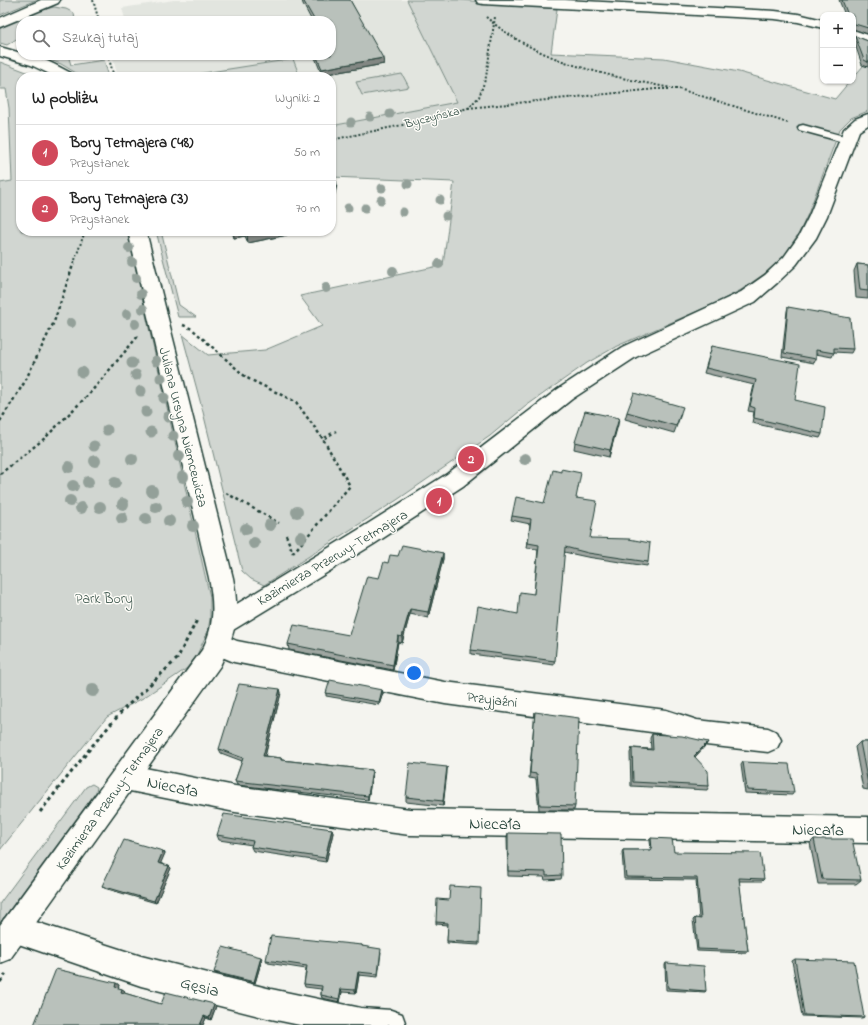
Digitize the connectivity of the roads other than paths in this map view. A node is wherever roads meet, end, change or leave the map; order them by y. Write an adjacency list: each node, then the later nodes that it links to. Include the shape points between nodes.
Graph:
1 (53, 0): 5 (street)
2 (483, 0): 3 (street)
3 (500, 1): 7 (street, via 775,15)
4 (16, 16): 6 (street)
5 (16, 16)
6 (0, 23)
7 (820, 23)
8 (856, 35): 9 (street)
9 (868, 41)
10 (0, 51): 11 (street)
11 (16, 56)
12 (29, 60): 13 (street)
13 (57, 72)
14 (868, 119): 16 (street, Kazimierza Przerwy-Tetmajera, via 852,129)
15 (803, 128): 16 (lane)
16 (847, 140): 18 (street, Kazimierza Przerwy-Tetmajera, via 807,238 790,261 771,280 729,307 629,352 565,394 455,480)
17 (139, 236): 18 (street, Juliana Ursyna Niemcewicza, via 226,602)
18 (222, 634): 19 (street, Przyjaźni, via 234,650 445,693 666,722 697,732); 20 (street, Kazimierza Przerwy-Tetmajera, via 211,658)
19 (768, 740)
20 (125, 777): 21 (street, Niecała, via 235,799 410,822); 22 (street, Kazimierza Przerwy-Tetmajera)
21 (868, 830)
22 (7, 939): 23 (street, Gęsia, via 271,1004 353,1022)
23 (391, 1025)

